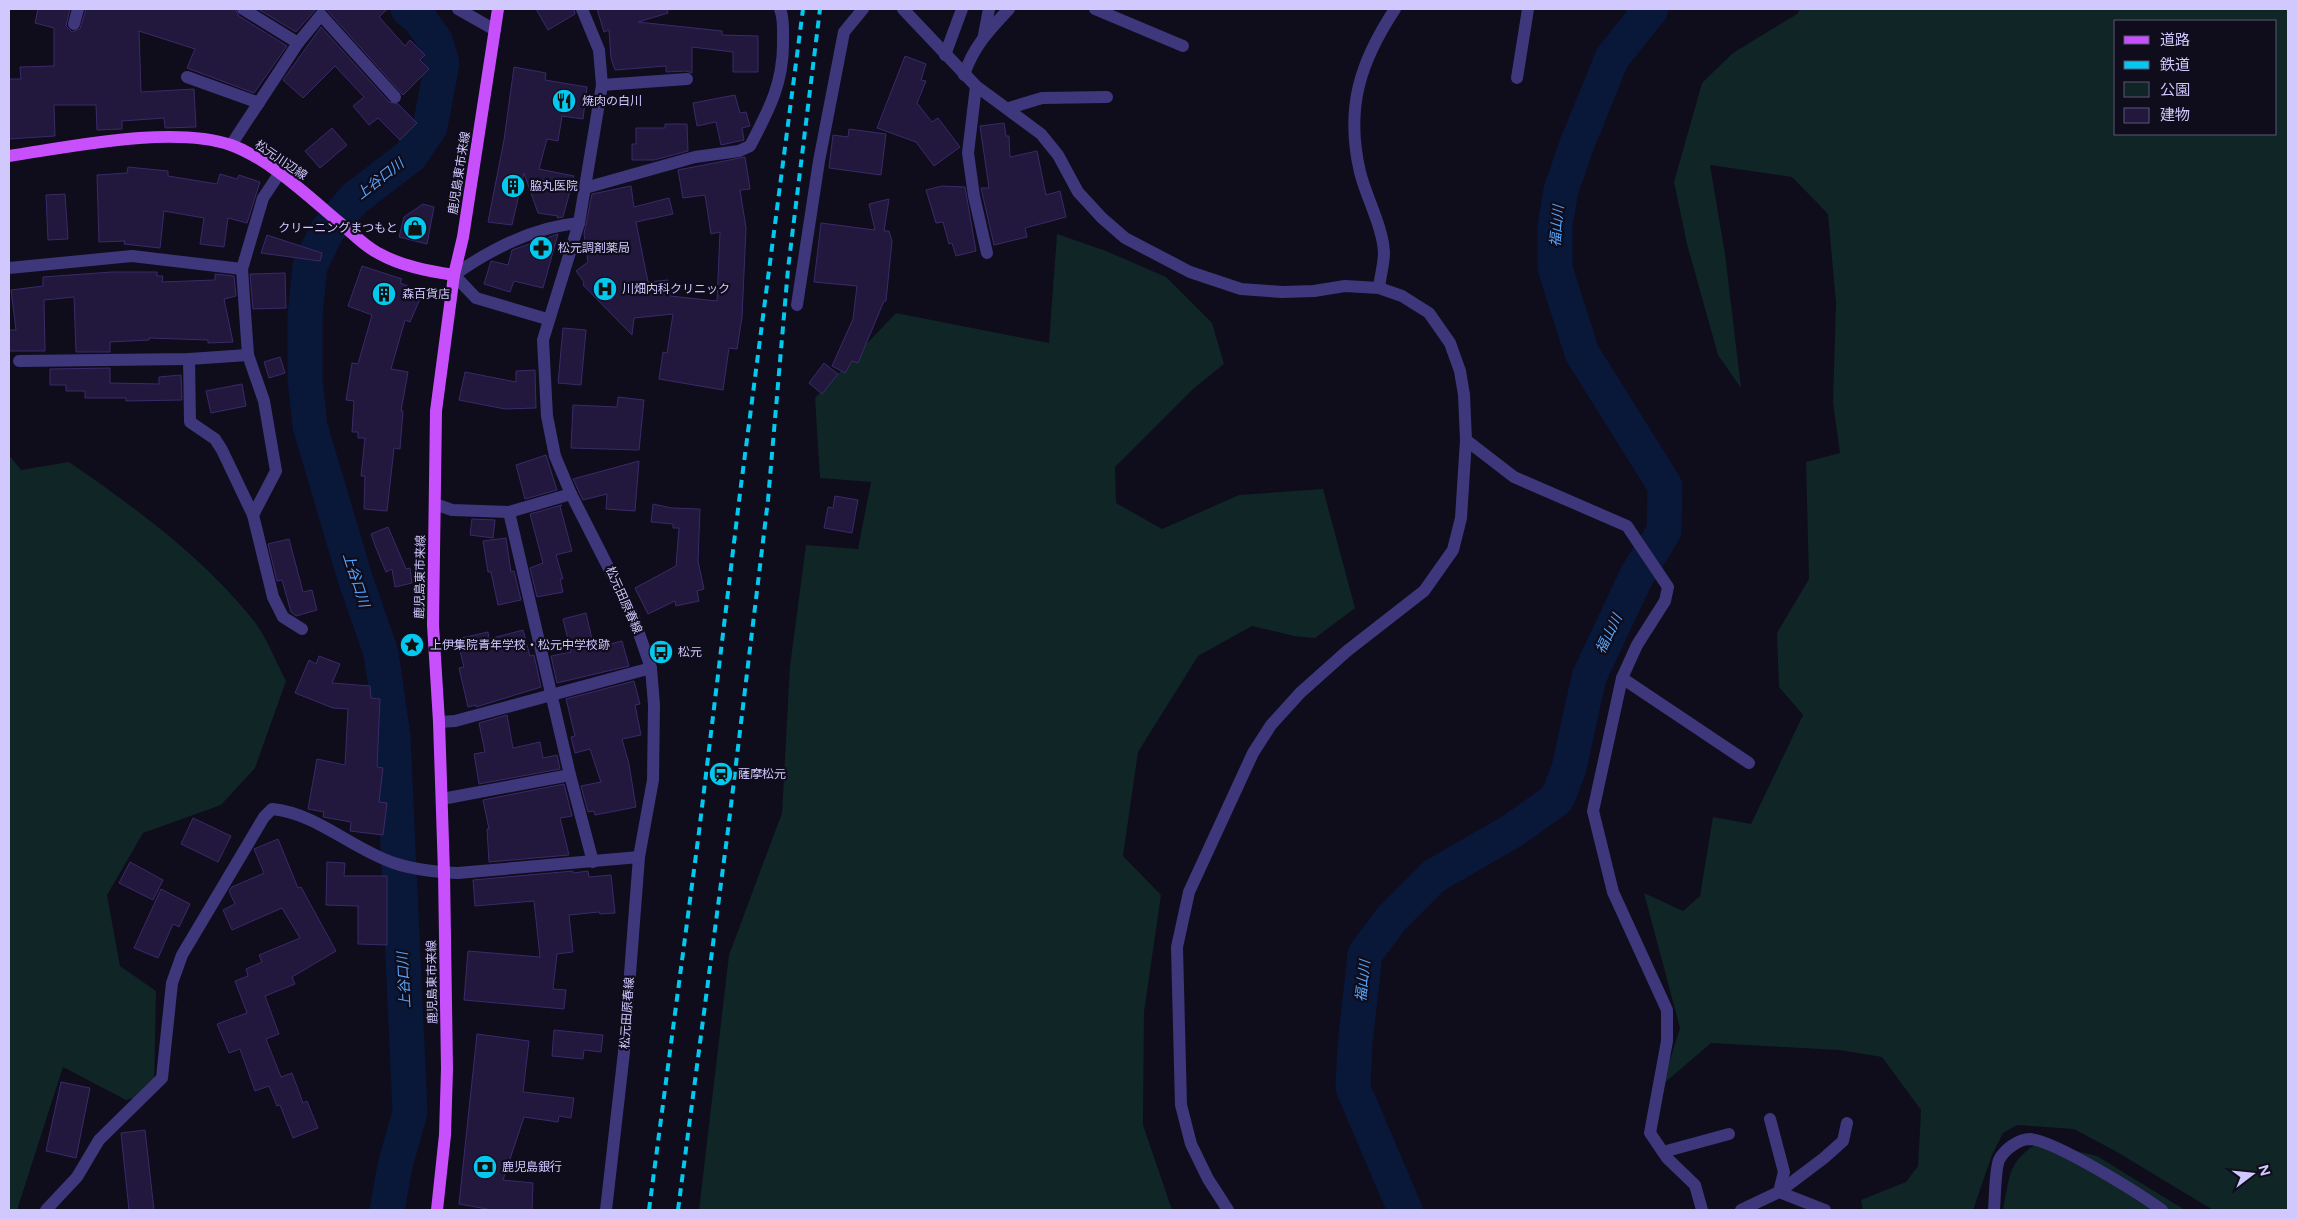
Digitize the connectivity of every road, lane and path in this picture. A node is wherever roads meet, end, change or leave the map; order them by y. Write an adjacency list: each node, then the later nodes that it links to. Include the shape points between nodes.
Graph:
1 (78, 9): 15 (street)
2 (243, 9): 18 (street)
3 (458, 9): 16 (street)
4 (498, 9): 16 (main road, 鹿児島東市来線)
5 (582, 9): 25 (street, 松元田原春線, via 599,50)
6 (780, 9): 34 (street, via 784,60 776,96 750,146 739,151 695,157)
7 (863, 9): 41 (street, via 844,32 819,161)
8 (903, 9): 20 (street)
9 (962, 9): 20 (street)
10 (990, 9): 17 (street)
11 (1009, 9): 17 (street)
12 (1095, 9): 19 (street)
13 (1395, 9): 40 (street, via 1377,36 1362,71 1354,105 1360,172 1384,253)
14 (1528, 9): 23 (street)
15 (74, 24)
16 (495, 30): 39 (main road, 鹿児島東市来線)
17 (984, 35): 21 (street, via 969,59)
18 (298, 43): 27 (street, via 321,15); 29 (street)
19 (1183, 46)
20 (945, 55): 21 (street)
21 (964, 75): 26 (street)
22 (187, 77): 29 (street)
23 (1517, 78)
24 (687, 79): 25 (street)
25 (602, 85): 34 (street, 松元田原春線)
26 (976, 86): 30 (street); 36 (street, via 968,153)
27 (395, 97)
28 (1107, 98): 30 (street, via 1042,98)
29 (258, 103): 31 (street)
30 (1009, 108): 40 (street, via 1041,134 1058,155 1078,192 1102,218 1125,238 1190,272 1259,292 1314,292 1345,286)
31 (230, 145): 32 (main road, 松元川辺線, via 182,138 139,138); 33 (main road, 松元川辺線, via 249,153)
32 (9, 156)
33 (279, 174): 38 (street, via 263,198); 39 (main road, 松元川辺線, via 377,253 407,266)
34 (585, 188): 35 (street, 松元田原春線)
35 (579, 223): 39 (street, via 530,233 476,260); 42 (street, 松元田原春線)
36 (987, 253)
37 (9, 268): 38 (street, via 132,256)
38 (242, 268): 43 (street)
39 (454, 276): 42 (street, via 476,298); 48 (main road, 鹿児島東市来線, via 436,411)
40 (1379, 288): 46 (street, via 1402,296 1429,313 1450,343 1464,395)
41 (798, 304)
42 (547, 319): 47 (street, 松元田原春線, via 543,340 547,416 556,456)
43 (248, 356): 44 (street); 50 (street, via 264,401 276,471)
44 (189, 359): 45 (street); 50 (street, via 190,422 216,439)
45 (19, 360)
46 (1466, 440): 53 (street, via 1514,477 1627,526 1668,587 1665,601 1637,645); 70 (street, via 1461,518 1453,550 1424,591 1347,651 1300,693 1271,725 1245,769 1189,892 1177,947 1181,1105 1191,1144)
47 (571, 494): 49 (street); 52 (street, 松元田原春線, via 633,616)
48 (435, 504): 49 (street, via 452,510); 55 (main road, 鹿児島東市来線, via 433,624)
49 (509, 512): 54 (street)
50 (253, 515): 51 (street, via 273,597 283,616)
51 (302, 629)
52 (651, 668): 54 (street); 59 (street, 松元田原春線, via 653,780)
53 (1622, 678): 56 (street); 65 (street, via 1593,811 1613,892 1667,1010 1667,1041 1650,1133)
54 (552, 696): 55 (street); 57 (street)
55 (440, 722): 58 (main road, 鹿児島東市来線)
56 (1749, 763)
57 (570, 775): 58 (street); 60 (street)
58 (442, 799): 61 (main road, 鹿児島東市来線)
59 (639, 857): 60 (street); 69 (street, 松元田原春線, via 624,1052)
60 (593, 862): 61 (street)
61 (444, 872): 67 (street, via 394,863 294,813 272,809 264,817 182,955 172,983 162,1078 99,1140 77,1177); 68 (main road, 鹿児島東市来線, via 447,1069 445,1135)
62 (1770, 1120): 66 (street, via 1784,1172)
63 (1848, 1122): 66 (street, via 1843,1141)
64 (1729, 1134): 65 (street)
65 (1663, 1152): 71 (street, via 1696,1185)
66 (1779, 1192): 72 (street); 73 (street)
67 (46, 1210)
68 (437, 1210)
69 (606, 1210)
70 (1228, 1210)
71 (1702, 1210)
72 (1742, 1210)
73 (1825, 1210)
74 (1994, 1210): 75 (street, via 1999,1161 2014,1144 2031,1139 2052,1146)
75 (2162, 1210)

